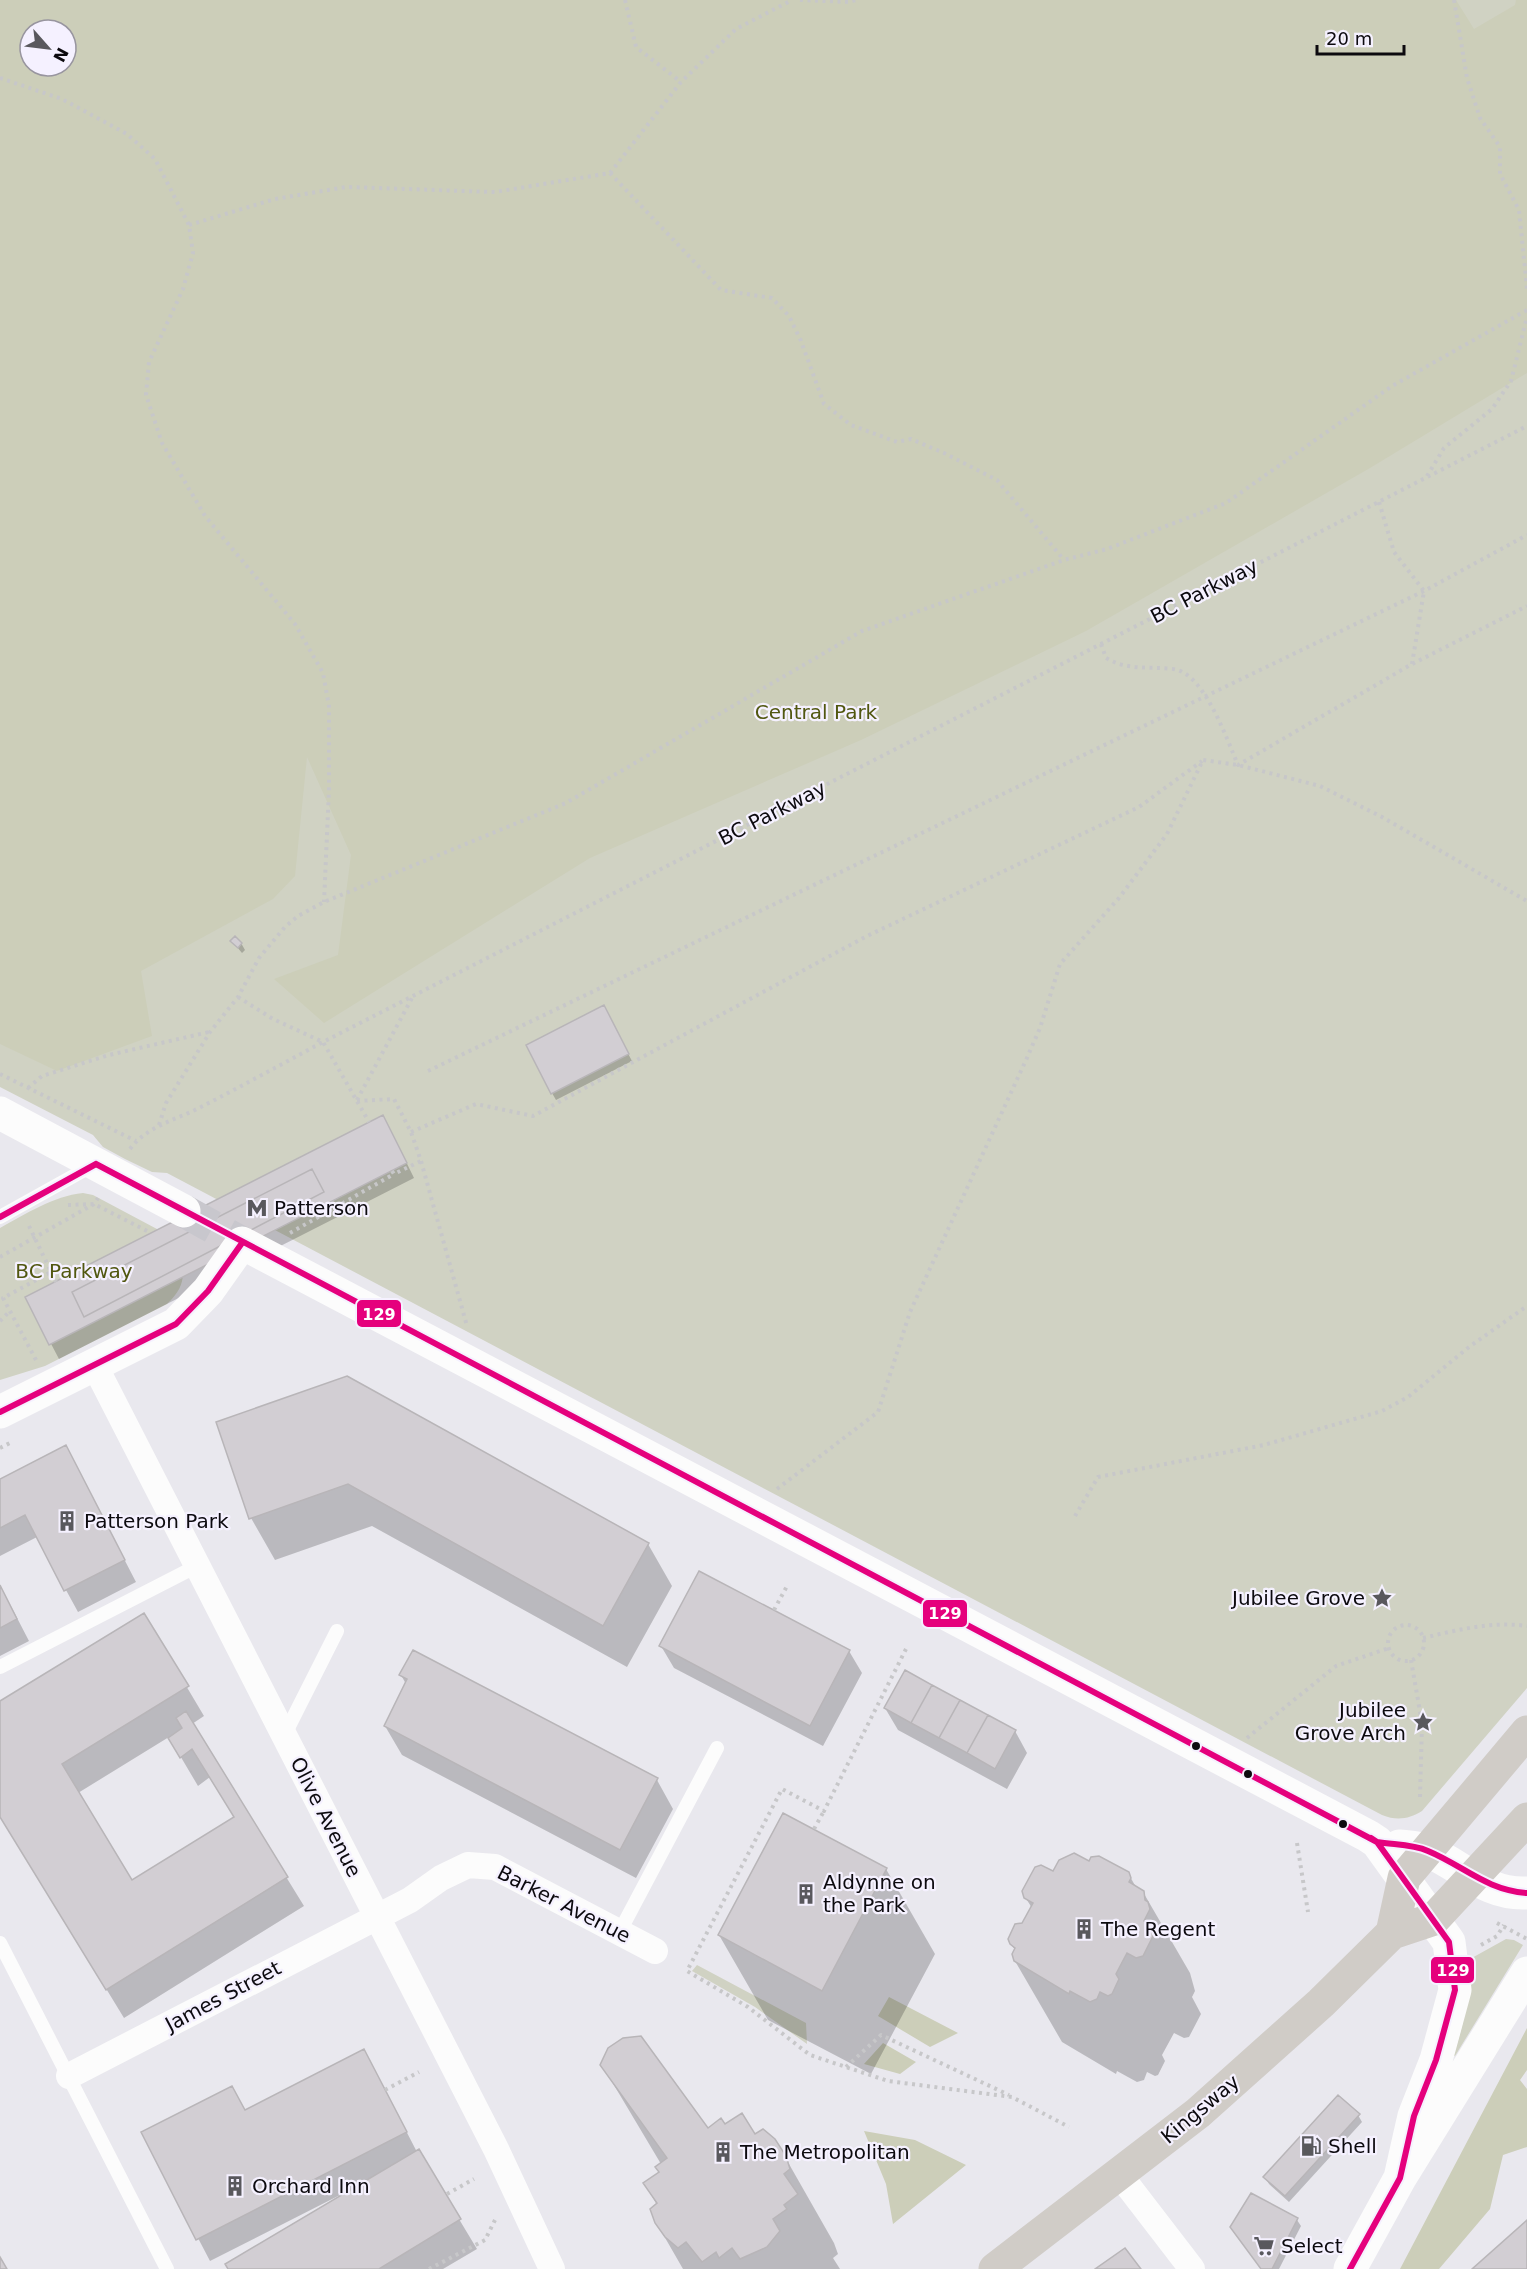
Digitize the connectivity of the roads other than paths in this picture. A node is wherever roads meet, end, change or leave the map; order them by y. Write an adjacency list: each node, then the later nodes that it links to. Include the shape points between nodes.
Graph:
1 (0, 1113): 2 (street)
2 (110, 1161): 3 (street); 4 (lane)
3 (184, 1211)
4 (0, 1217)
5 (95, 1366): 6 (street); 7 (street, Olive Avenue); 14 (street, via 176,1324 208,1291 242,1243)
6 (0, 1413)
7 (197, 1566): 9 (lane); 11 (street, Olive Avenue)
8 (337, 1631): 11 (lane)
9 (0, 1667)
10 (1527, 1732): 15 (main road)
11 (284, 1736): 19 (street, Olive Avenue)
12 (717, 1748): 21 (lane)
13 (1527, 1819): 16 (main road)
14 (1377, 1842): 15 (street); 17 (street)
15 (1427, 1850): 16 (street); 17 (main road)
16 (1471, 1877): 18 (street, via 1517,1893); 20 (main road)
17 (1404, 1878): 20 (street); 22 (main road)
18 (1517, 1905)
19 (377, 1916): 21 (street, Barker Avenue, via 468,1865 495,1867); 26 (street, James Street); 30 (street, Olive Avenue, via 496,2149)
20 (1434, 1919): 22 (main road, Kingsway); 28 (street, via 1449,1942 1455,1990 1436,2060 1414,2116)
21 (619, 1933): 24 (street, Barker Avenue)
22 (1392, 1933): 27 (main road, Kingsway, via 1278,2042)
23 (0, 1943): 26 (lane)
24 (655, 1951)
25 (1527, 1973): 28 (street)
26 (69, 2076): 29 (lane)
27 (1119, 2175): 31 (main road, Kingsway); 32 (street)
28 (1400, 2178): 33 (street)
29 (167, 2269)
30 (552, 2269)
31 (995, 2269)
32 (1192, 2269)
33 (1350, 2269)

